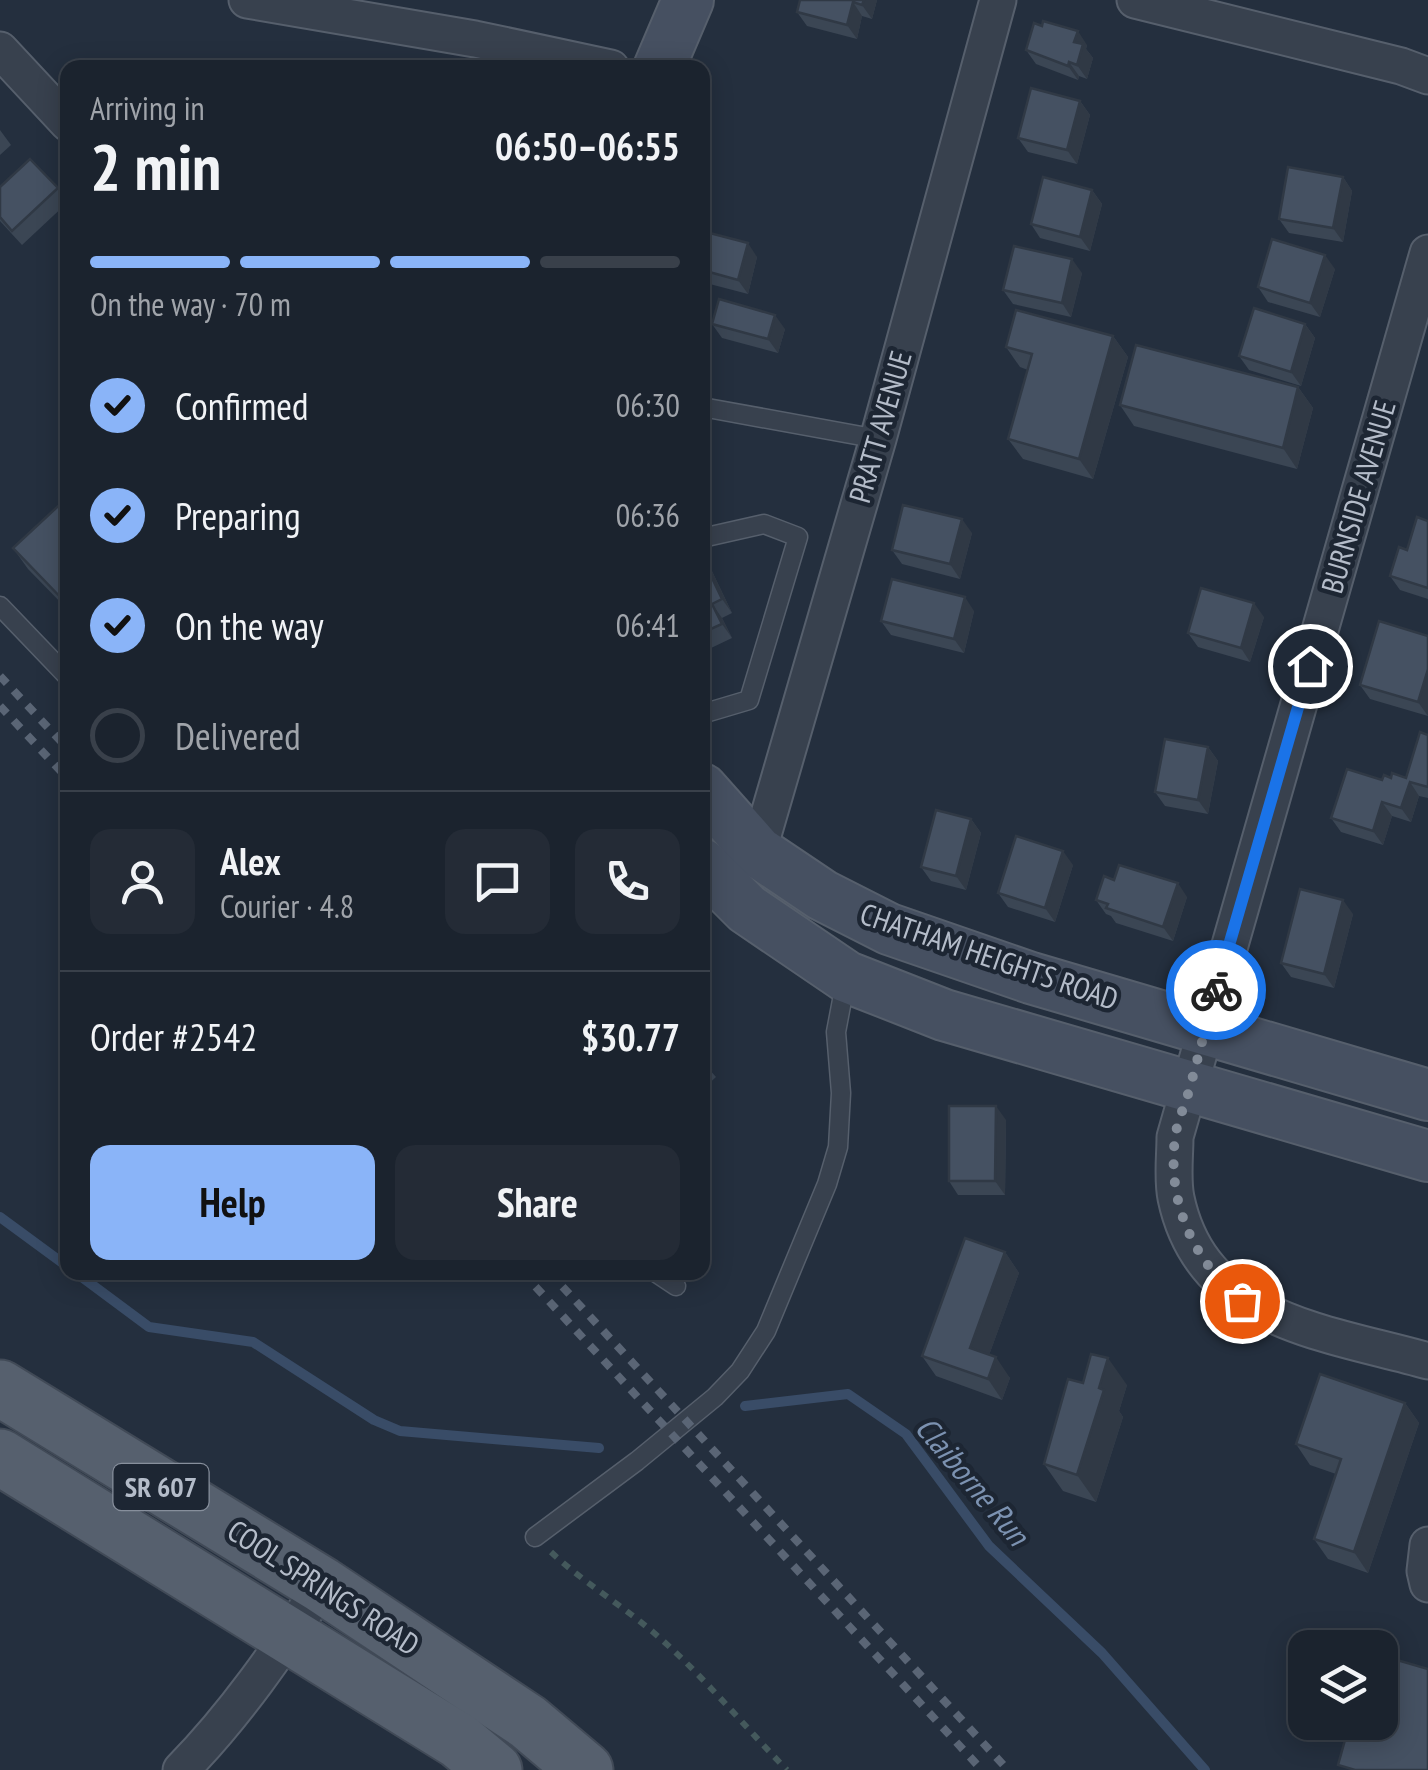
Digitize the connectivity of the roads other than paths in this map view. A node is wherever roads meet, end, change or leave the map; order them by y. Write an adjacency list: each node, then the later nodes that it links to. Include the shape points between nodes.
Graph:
1 (247, 0): 6 (street)
2 (688, 0): 7 (main road)
3 (998, 0): 12 (street, PRATT AVENUE)
4 (1135, 0): 8 (street)
5 (0, 50): 9 (street)
6 (573, 60)
7 (662, 60)
8 (1428, 76)
9 (60, 114)
10 (1428, 253): 21 (street, BURNSIDE AVENUE)
11 (710, 408): 12 (lane)
12 (878, 439): 18 (street, PRATT AVENUE)
13 (710, 536): 16 (lane, via 764,524 798,537 749,700)
14 (0, 606): 15 (lane)
15 (60, 670)
16 (710, 712)
17 (710, 798): 18 (main road, CHATHAM HEIGHTS ROAD)
18 (758, 852): 21 (main road, CHATHAM HEIGHTS ROAD, via 888,929)
19 (710, 872): 20 (main road, CHATHAM HEIGHTS ROAD, via 746,909)
20 (847, 977): 22 (main road, CHATHAM HEIGHTS ROAD, via 944,1015); 30 (lane, via 836,1032 838,1147 766,1331 715,1397)
21 (1204, 1028): 22 (street, BURNSIDE AVENUE); 23 (main road, CHATHAM HEIGHTS ROAD)
22 (1190, 1086): 24 (main road, CHATHAM HEIGHTS ROAD); 27 (street, BURNSIDE AVENUE, via 1175,1136 1175,1194 1183,1224 1219,1281 1269,1316)
23 (1428, 1095)
24 (1428, 1156)
25 (667, 1280): 26 (lane)
26 (676, 1286)
27 (1428, 1362)
28 (0, 1388): 33 (main road, COOL SPRINGS ROAD / SR 607)
29 (0, 1458): 34 (main road, COOL SPRINGS ROAD / SR 607)
30 (535, 1537)
31 (1428, 1546): 32 (street)
32 (1428, 1584)
33 (322, 1585): 34 (street); 37 (main road, COOL SPRINGS ROAD / SR 607, via 528,1722)
34 (290, 1635): 35 (street); 36 (main road, COOL SPRINGS ROAD / SR 607)
35 (181, 1770)
36 (494, 1770)
37 (585, 1770)

